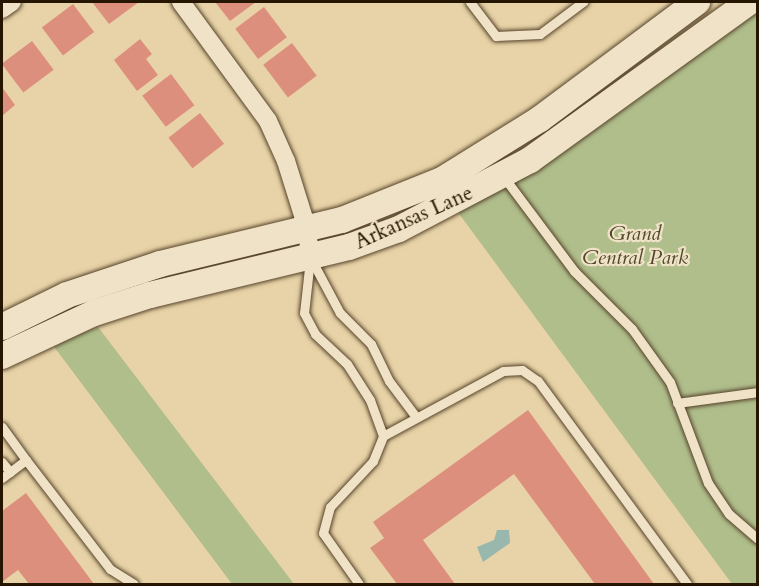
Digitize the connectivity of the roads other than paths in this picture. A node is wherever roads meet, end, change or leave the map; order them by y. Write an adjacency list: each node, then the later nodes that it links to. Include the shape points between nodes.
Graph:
1 (12, 2): 7 (street)
2 (181, 2): 9 (street, via 268,122 286,161)
3 (470, 2): 4 (lane, via 496,36 540,34)
4 (583, 2)
5 (697, 2): 9 (main road, Arkansas Lane, via 540,119 442,180 379,207)
6 (748, 2): 8 (main road, Arkansas Lane, via 621,96)
7 (2, 9)
8 (503, 176): 10 (main road, Arkansas Lane, via 399,229); 14 (lane, via 574,271 632,329 670,382)
9 (307, 228): 10 (street); 11 (main road, Arkansas Lane, via 160,264 67,295)
10 (310, 257): 12 (main road, Arkansas Lane, via 150,295 94,313); 15 (lane, via 340,313 371,344 389,381); 17 (lane, via 304,313 315,334 353,373 370,400)
11 (2, 327)
12 (2, 356)
13 (758, 392): 14 (lane)
14 (677, 404): 22 (lane, via 708,483 729,514)
15 (416, 417): 17 (lane); 25 (lane, via 503,371 522,370 538,381)
16 (2, 427): 18 (lane)
17 (383, 436): 24 (lane, via 373,461 330,507 322,533)
18 (26, 460): 20 (lane); 23 (lane, via 110,569)
19 (2, 462): 20 (lane)
20 (10, 472): 21 (lane)
21 (2, 478)
22 (758, 539)
23 (134, 585)
24 (359, 585)
25 (687, 585)

